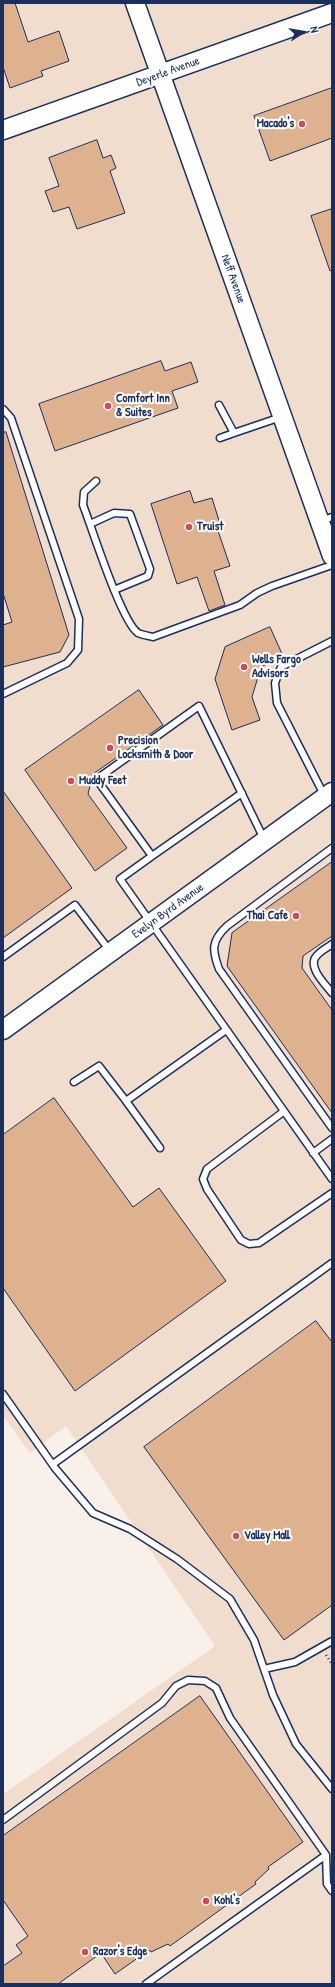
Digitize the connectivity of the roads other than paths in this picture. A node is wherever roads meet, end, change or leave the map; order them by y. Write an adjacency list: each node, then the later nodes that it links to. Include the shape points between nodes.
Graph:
1 (134, 3): 3 (street, Neff Avenue)
2 (332, 13): 3 (street, Deyerle Avenue)
3 (160, 74): 4 (street, Deyerle Avenue); 7 (street, Neff Avenue)
4 (3, 130)
5 (219, 405): 8 (lane)
6 (3, 409): 17 (lane, via 11,418 79,619 78,650 68,663)
7 (282, 417): 8 (lane); 11 (street, Neff Avenue)
8 (234, 433): 9 (lane)
9 (220, 438)
10 (96, 482): 12 (lane, via 84,492 83,505)
11 (326, 519): 13 (street, Neff Avenue)
12 (90, 524): 15 (lane); 15 (lane, via 114,513 130,514 150,569 148,576)
13 (332, 556)
14 (332, 565): 15 (lane, via 272,586 240,605 153,637 139,633 132,626)
15 (114, 590)
16 (332, 641): 19 (lane, via 281,667 274,683 277,703)
17 (3, 694)
18 (242, 793): 20 (lane); 22 (lane); 22 (lane, via 199,706 101,776 100,784)
19 (328, 794): 20 (street, Evelyn Byrd Avenue)
20 (265, 840): 23 (street, Evelyn Byrd Avenue)
21 (332, 848): 33 (lane, via 227,926 218,934 214,945 214,956 219,970)
22 (152, 856): 23 (lane, via 120,879)
23 (151, 924): 25 (street, Evelyn Byrd Avenue); 29 (lane)
24 (332, 944): 27 (lane, via 315,957 314,961 316,971)
25 (111, 952): 26 (lane, via 75,905); 28 (street, Evelyn Byrd Avenue)
26 (3, 957)
27 (332, 993)
28 (3, 1030)
29 (226, 1030): 31 (lane); 32 (lane)
30 (74, 1082): 31 (lane, via 99,1066)
31 (126, 1101): 35 (lane)
32 (283, 1112): 36 (lane); 38 (lane, via 207,1169 204,1179 206,1189 241,1240 249,1244 259,1243)
33 (332, 1128)
34 (332, 1139): 36 (lane)
35 (160, 1148)
36 (313, 1153): 37 (lane)
37 (332, 1179)
38 (332, 1193)
39 (332, 1263): 41 (lane)
40 (3, 1394): 41 (lane)
41 (53, 1464): 43 (lane, via 93,1513 130,1529 177,1559 230,1599 254,1640)
42 (332, 1641): 43 (lane, via 295,1662)
43 (264, 1669): 44 (lane, via 296,1744)
44 (332, 1789)
45 (3, 1820): 46 (lane, via 162,1702 180,1683 197,1679 216,1688 230,1718)
46 (326, 1855): 47 (lane, via 327,1884); 48 (lane)
47 (332, 1891)
48 (146, 1984)

